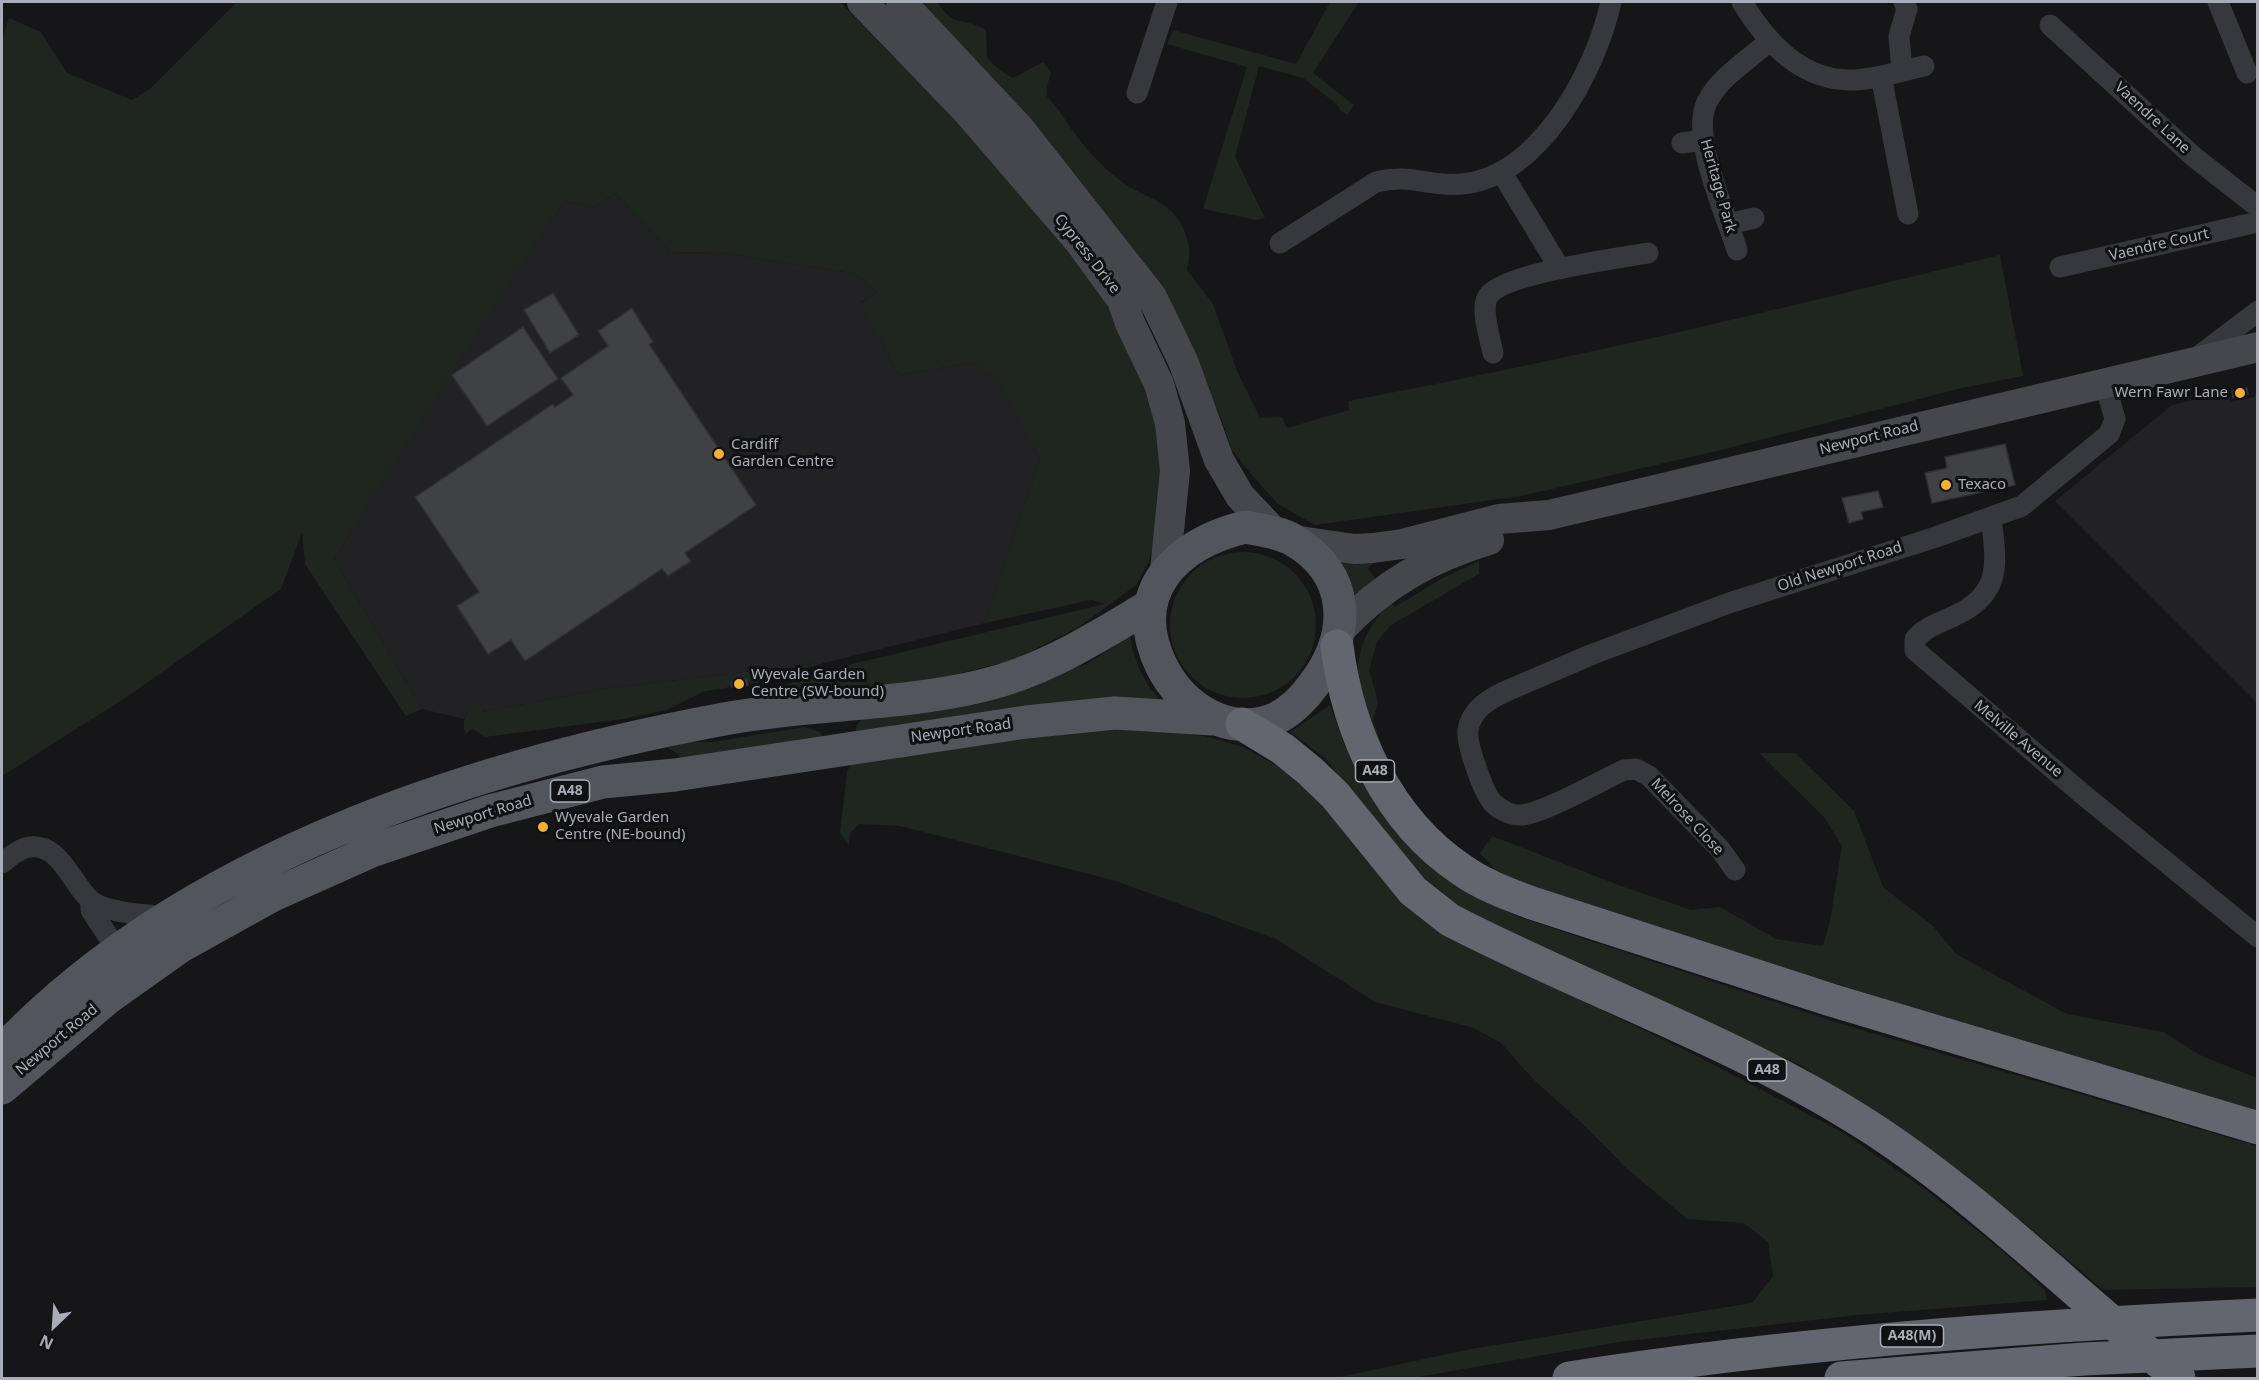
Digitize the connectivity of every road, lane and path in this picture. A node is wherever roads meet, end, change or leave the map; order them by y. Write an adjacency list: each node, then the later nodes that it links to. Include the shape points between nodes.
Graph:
1 (862, 2): 36 (street, Cypress Drive, via 967,111 1078,240 1122,300 1159,384 1170,423 1175,471)
2 (900, 2): 35 (street, Cypress Drive, via 1020,129 1152,297 1183,361 1219,460 1240,496)
3 (1167, 2): 14 (street)
4 (1611, 2): 17 (street, via 1598,44 1560,116 1535,146)
5 (1742, 2): 9 (street)
6 (1904, 2): 11 (street, via 1907,9 1899,36)
7 (2218, 2): 12 (street)
8 (2050, 25): 18 (street, Vaendre Lane, via 2194,157)
9 (1770, 41): 13 (street, via 1800,67 1814,73 1854,80); 15 (street, Heritage Park, via 1716,89 1707,102)
10 (1924, 66): 11 (street)
11 (1902, 71): 13 (street)
12 (2247, 73)
13 (1881, 76): 19 (street)
14 (1137, 93)
15 (1704, 140): 16 (street); 22 (street, Heritage Park)
16 (1682, 143)
17 (1502, 173): 23 (street, via 1462,184 1394,177 1376,182); 27 (street)
18 (2258, 207)
19 (1908, 214)
20 (1754, 218): 22 (street)
21 (2258, 222): 26 (street, Vaendre Court)
22 (1729, 224): 24 (street, Heritage Park)
23 (1280, 243)
24 (1737, 250)
25 (1648, 253): 27 (street)
26 (2060, 267)
27 (1560, 269): 30 (street, via 1503,284 1492,291 1485,307)
28 (2258, 311): 31 (street, Newport Road)
29 (2258, 346): 31 (street, Newport Road)
30 (1493, 353)
31 (2189, 363): 32 (street, Newport Road)
32 (2105, 384): 33 (street, Newport Road); 34 (street, Old Newport Road, via 2115,419 2109,434 2035,498)
33 (1549, 515): 35 (street, Newport Road, via 1499,519 1373,548 1354,549); 38 (street, Newport Road, via 1408,572 1367,602)
34 (1991, 519): 39 (street, Old Newport Road, via 1729,603); 45 (street, Melville Avenue, via 1996,552 1990,586 1968,610 1923,630 1915,639 1915,650 2080,792)
35 (1284, 537): 36 (main road, via 1245,527 1228,531 1193,547); 38 (main road, via 1316,559 1330,576 1340,601)
36 (1165, 570): 37 (main road)
37 (1151, 605): 40 (main road, via 1153,641 1164,671 1192,706); 44 (main road, Newport Road / A48, via 1096,640 1054,660 980,686 725,718 496,773 294,850)
38 (1338, 638): 40 (main road, via 1313,685 1289,710 1264,722); 50 (highway, A48, via 1342,688 1350,717 1390,796 1439,853 1488,886 1820,996)
39 (1504, 692): 42 (street, Melrose Close, via 1484,702 1468,730 1470,749 1491,802 1503,811 1521,815 1624,770 1636,770 1650,776)
40 (1228, 722): 47 (main road, Newport Road / A48, via 1115,713 1026,722 603,783 490,811 374,850 271,896 181,946); 55 (highway, A48, via 1283,749 1310,771 1335,795 1413,891 1450,920 1775,1074 1830,1104 1917,1160)
41 (2, 863): 43 (street, via 25,848 47,850 63,863)
42 (1735, 870)
43 (91, 901): 44 (street, via 128,912); 46 (street, via 91,910)
44 (167, 917): 46 (main road, Newport Road / A48)
45 (2258, 936)
46 (117, 951): 47 (street); 48 (main road, Newport Road / A48)
47 (137, 977): 49 (main road, Newport Road / A48, via 55,1040)
48 (2, 1051)
49 (2, 1088)
50 (2258, 1128)
51 (2258, 1315): 53 (highway, A48(M), via 1962,1331 1824,1344)
52 (2258, 1351): 54 (highway, A48(M), via 2039,1362)
53 (1569, 1378)
54 (1841, 1378)
55 (2179, 1378)

